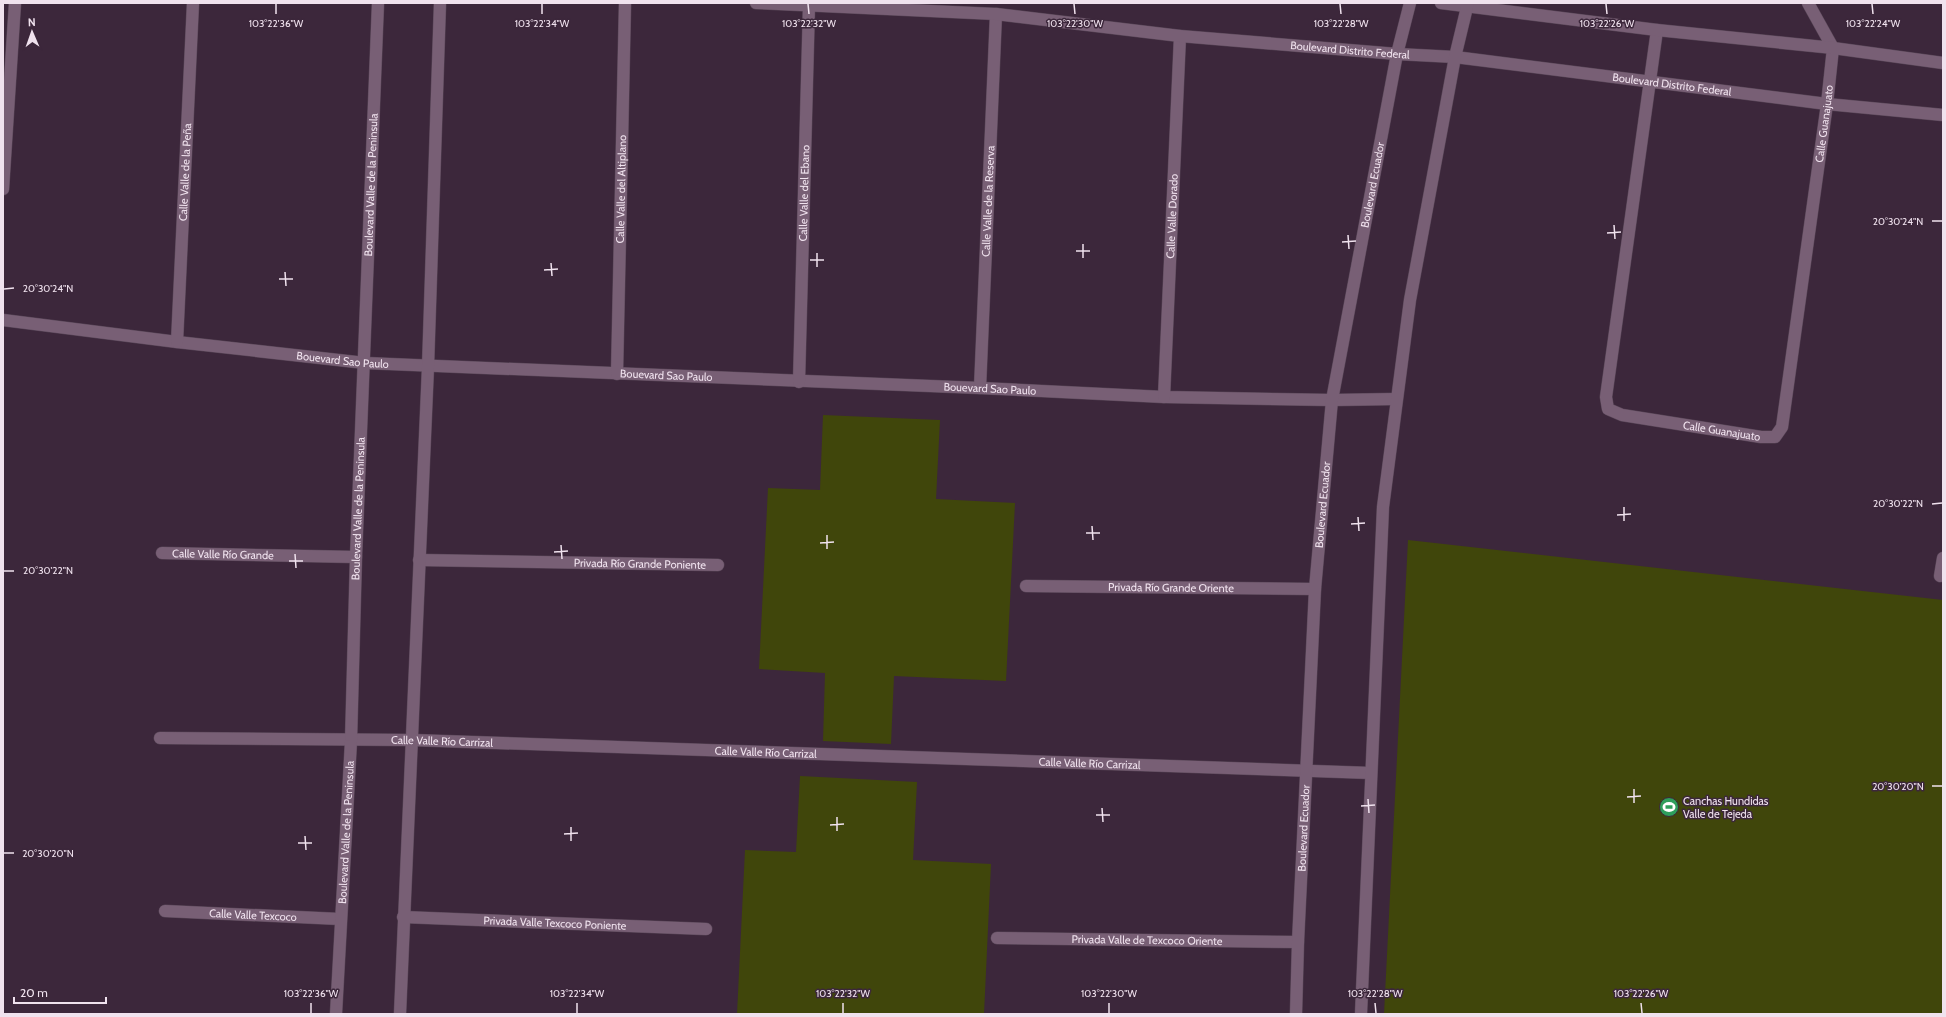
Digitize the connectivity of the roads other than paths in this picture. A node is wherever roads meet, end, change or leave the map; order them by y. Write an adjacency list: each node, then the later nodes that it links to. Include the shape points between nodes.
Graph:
1 (15, 3): 22 (street)
2 (193, 3): 24 (street, Calle Valle de la Peña)
3 (378, 3): 25 (street, Boulevard Valle de la Peninsula)
4 (440, 3): 26 (street)
5 (625, 3): 27 (street, Calle Valle del Altiplano)
6 (756, 3): 10 (street, Boulevard Distrito Federal)
7 (1410, 3): 16 (street, Boulevard Ecuador)
8 (1441, 3): 11 (street)
9 (1808, 3): 15 (street)
10 (809, 5): 12 (street, Boulevard Distrito Federal); 28 (street, Calle Valle del Ebano)
11 (1467, 5): 13 (street); 17 (street)
12 (996, 14): 14 (street, Boulevard Distrito Federal); 29 (street, Calle Valle de la Reserva)
13 (1656, 30): 15 (street); 19 (street, Calle Guanajuato)
14 (1180, 36): 16 (street, Boulevard Distrito Federal); 30 (street, Calle Valle Dorado)
15 (1833, 48): 18 (street); 20 (street, Calle Guanajuato)
16 (1397, 54): 17 (street, Boulevard Distrito Federal); 32 (street, Boulevard Ecuador)
17 (1455, 57): 19 (street, Boulevard Distrito Federal); 31 (street, via 1410,300)
18 (1943, 63)
19 (1649, 83): 20 (street, Boulevard Distrito Federal); 20 (street, Calle Guanajuato, via 1606,397 1608,409 1622,416 1761,437 1775,436 1782,427)
20 (1827, 104): 21 (street, Boulevard Distrito Federal)
21 (1943, 115)
22 (3, 189)
23 (3, 320): 24 (street, Bouevard Sao Paulo)
24 (177, 342): 25 (street, Bouevard Sao Paulo)
25 (365, 363): 26 (street, Bouevard Sao Paulo); 34 (street, Boulevard Valle de la Peninsula)
26 (428, 367): 27 (street, Bouevard Sao Paulo); 36 (street)
27 (617, 374): 28 (street, Bouevard Sao Paulo)
28 (799, 382): 29 (street, Bouevard Sao Paulo)
29 (980, 388): 30 (street, Bouevard Sao Paulo)
30 (1164, 397): 32 (street, Bouevard Sao Paulo)
31 (1396, 399): 32 (street, Bouevard Sao Paulo); 45 (street, via 1382,507)
32 (1332, 400): 40 (street, Boulevard Ecuador)
33 (162, 553): 34 (street, Calle Valle Río Grande)
34 (356, 557): 43 (street, Boulevard Valle de la Peninsula)
35 (1943, 558): 38 (street)
36 (419, 560): 37 (street, Privada Río Grande Poniente); 42 (street)
37 (718, 565)
38 (1940, 576)
39 (1026, 586): 40 (street, Privada Río Grande Oriente)
40 (1315, 589): 44 (street, Boulevard Ecuador)
41 (160, 738): 43 (street, Calle Valle Río Carrizal)
42 (412, 740): 43 (street, Calle Valle Río Carrizal); 44 (street, Calle Valle Río Carrizal); 47 (street)
43 (351, 741): 48 (street, Boulevard Valle de la Peninsula)
44 (1306, 771): 45 (street, Calle Valle Río Carrizal); 51 (street, Boulevard Ecuador)
45 (1371, 773): 55 (street)
46 (165, 911): 48 (street, Calle Valle Texcoco)
47 (403, 917): 49 (street, Privada Valle Texcoco Poniente); 53 (street)
48 (340, 919): 52 (street, Boulevard Valle de la Peninsula)
49 (706, 929)
50 (997, 938): 51 (street, Privada Valle de Texcoco Oriente)
51 (1298, 942): 54 (street, Boulevard Ecuador)
52 (336, 1014)
53 (400, 1014)
54 (1296, 1014)
55 (1361, 1014)

